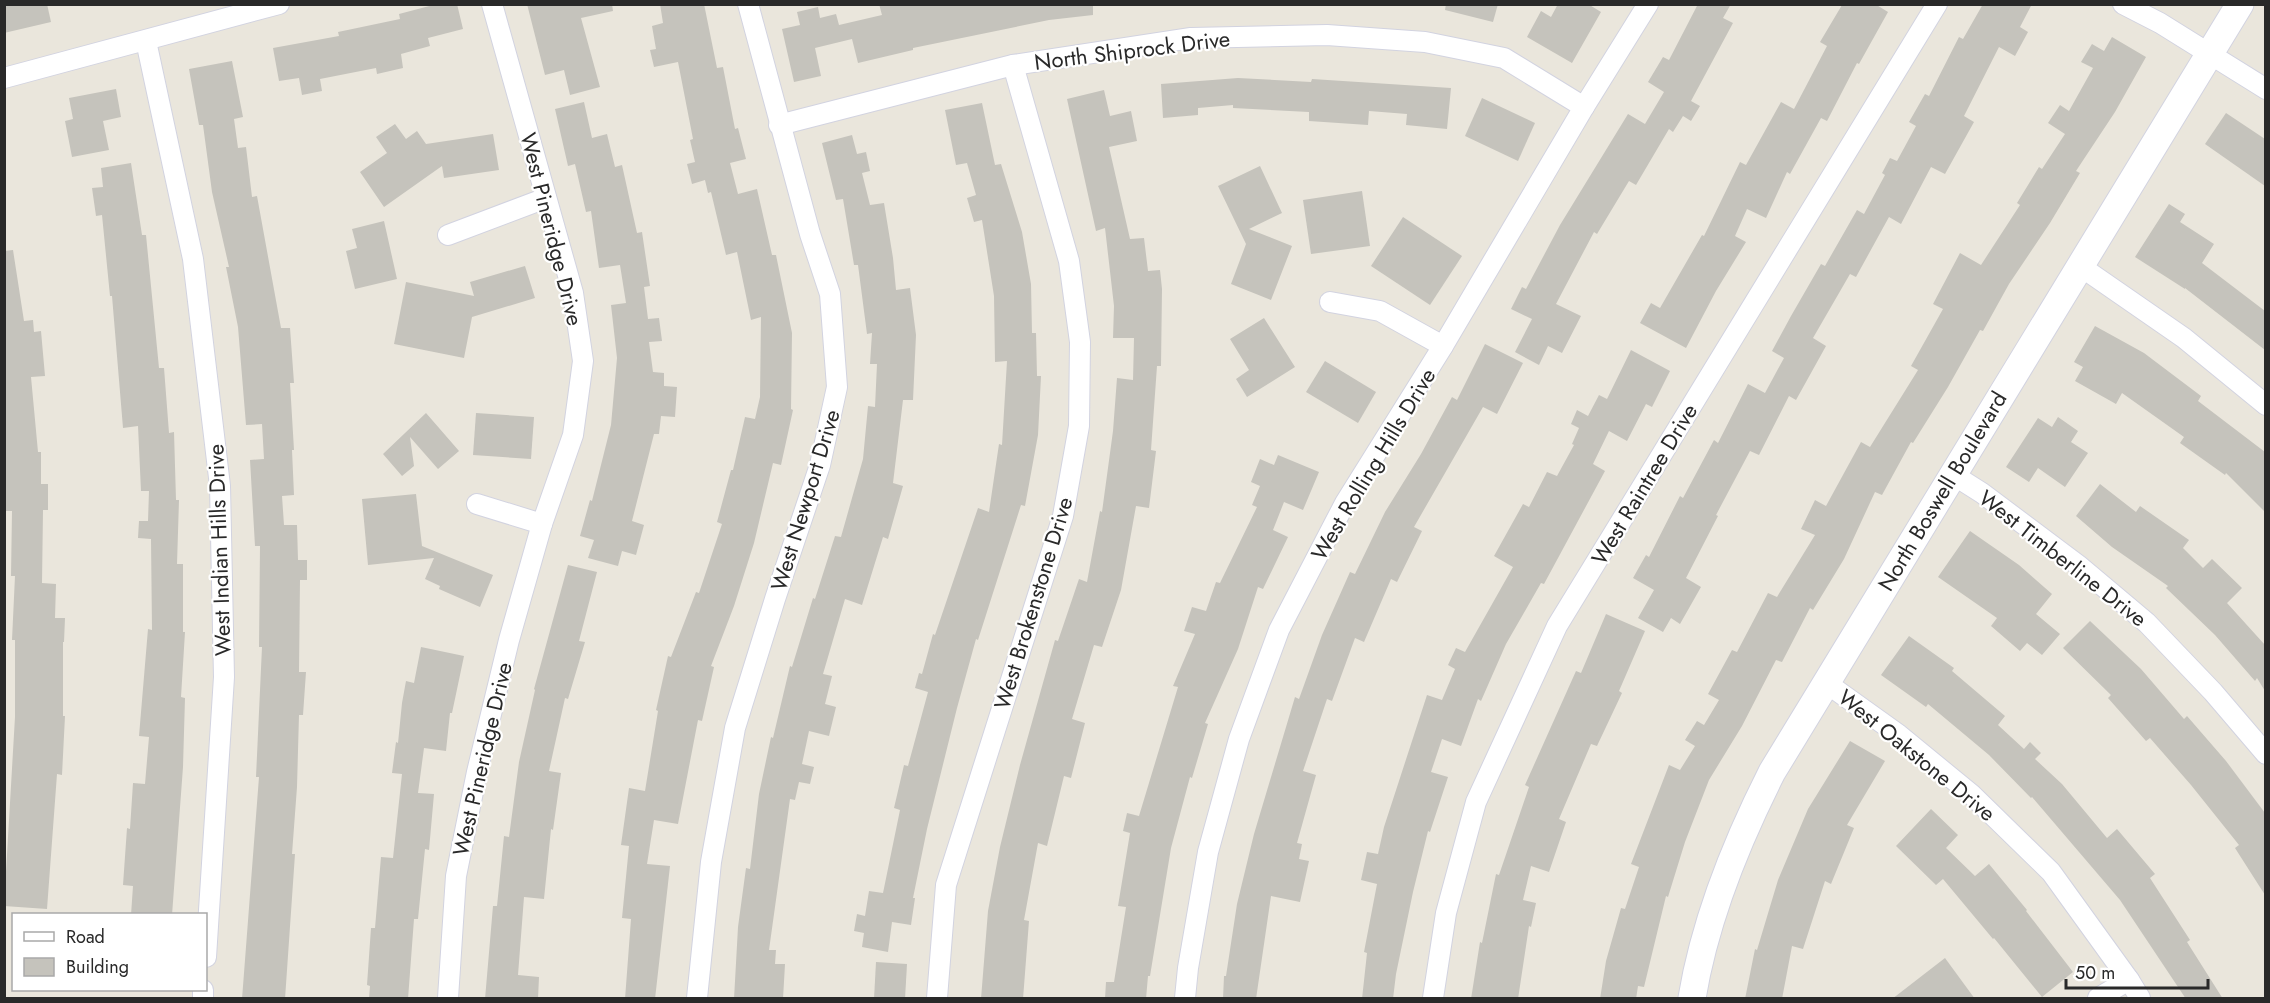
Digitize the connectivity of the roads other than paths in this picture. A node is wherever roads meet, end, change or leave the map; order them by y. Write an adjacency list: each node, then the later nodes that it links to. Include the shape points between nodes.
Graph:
1 (279, 4): 8 (street)
2 (492, 4): 15 (street, West Pineridge Drive)
3 (748, 4): 14 (street, West Newport Drive)
4 (1648, 4): 13 (street, West Rolling Hills Drive)
5 (1937, 4): 32 (street, West Raintree Drive, via 1557,626 1476,802 1446,913)
6 (2123, 4): 9 (street)
7 (2240, 4): 9 (street, North Boswell Boulevard)
8 (146, 41): 11 (street); 26 (street, West Indian Hills Drive, via 193,259 220,486 224,677)
9 (2209, 53): 12 (street); 17 (street, North Boswell Boulevard)
10 (1013, 64): 13 (street, North Shiprock Drive, via 1191,38 1327,35 1425,42 1504,58); 14 (street, North Shiprock Drive); 30 (street, West Brokenstone Drive, via 1069,261 1080,342 1079,426 1063,516 946,885)
11 (4, 78)
12 (2265, 89)
13 (1584, 107): 19 (street, West Rolling Hills Drive)
14 (779, 125): 29 (street, West Newport Drive, via 830,294 837,387 820,465 735,728 711,862)
15 (546, 198): 16 (street); 23 (street, West Pineridge Drive, via 573,293 583,361 573,435)
16 (448, 234)
17 (2080, 266): 20 (street, via 2184,338); 21 (street, North Boswell Boulevard)
18 (1330, 302): 19 (street, via 1380,311)
19 (1443, 346): 31 (street, West Rolling Hills Drive, via 1345,503 1279,630 1239,739 1208,852)
20 (2265, 405)
21 (1952, 474): 24 (street, North Boswell Boulevard); 25 (street, West Timberline Drive, via 2078,565 2147,623)
22 (477, 504): 23 (street)
23 (542, 524): 28 (street, West Pineridge Drive, via 509,640 456,876)
24 (1826, 682): 27 (street, West Oakstone Drive, via 1971,794 2051,872); 33 (street, North Boswell Boulevard, via 1772,772 1743,831 1720,892)
25 (2265, 754)
26 (207, 941)
27 (2129, 980): 34 (street); 35 (street, West Oakstone Drive)
28 (448, 999)
29 (697, 999)
30 (937, 999)
31 (1185, 999)
32 (1433, 999)
33 (1692, 999)
34 (2098, 999)
35 (2140, 999)

